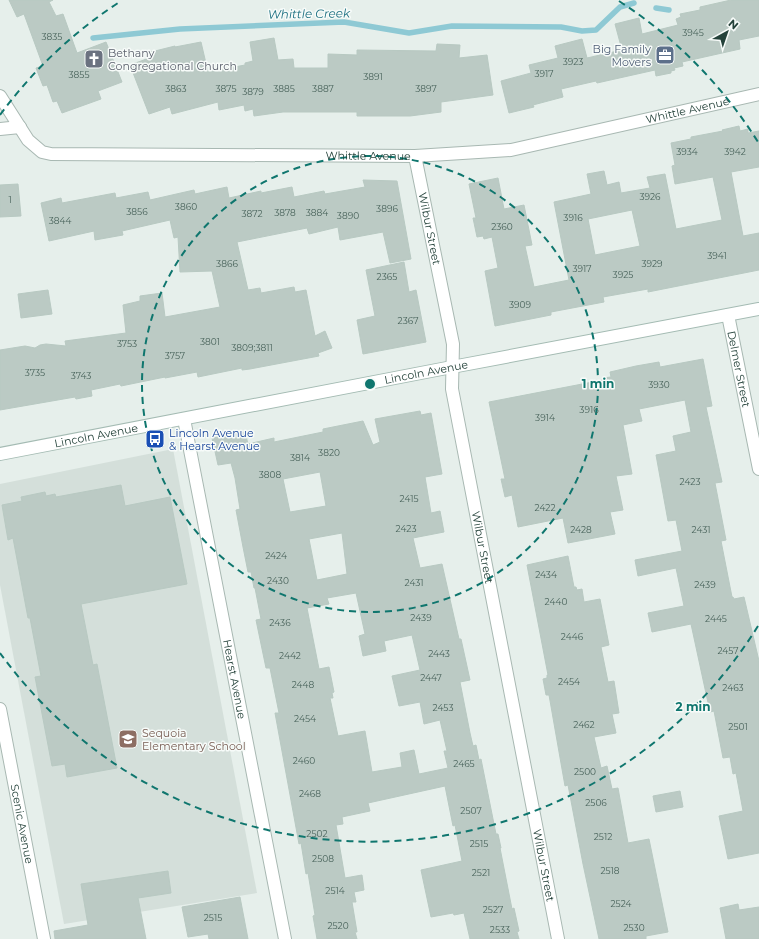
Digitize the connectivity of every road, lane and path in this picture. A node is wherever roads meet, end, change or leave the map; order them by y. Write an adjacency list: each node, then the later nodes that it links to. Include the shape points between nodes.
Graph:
1 (759, 94): 5 (street, Whittle Avenue, via 512,150)
2 (0, 96): 3 (street, Whittle Avenue)
3 (20, 127): 4 (street); 5 (street, Whittle Avenue, via 28,140 42,152 51,154)
4 (0, 129)
5 (414, 156): 8 (street, Wilbur Street, via 453,344)
6 (759, 309): 7 (street, Lincoln Avenue)
7 (728, 315): 8 (street, Lincoln Avenue); 11 (street, Delmer Street)
8 (452, 367): 9 (street, Lincoln Avenue); 15 (street, Wilbur Street, via 452,389)
9 (184, 419): 10 (street, Lincoln Avenue); 14 (street, Hearst Avenue)
10 (0, 454)
11 (759, 469)
12 (0, 709): 13 (street, Scenic Avenue)
13 (44, 939)
14 (285, 939)
15 (558, 939)

